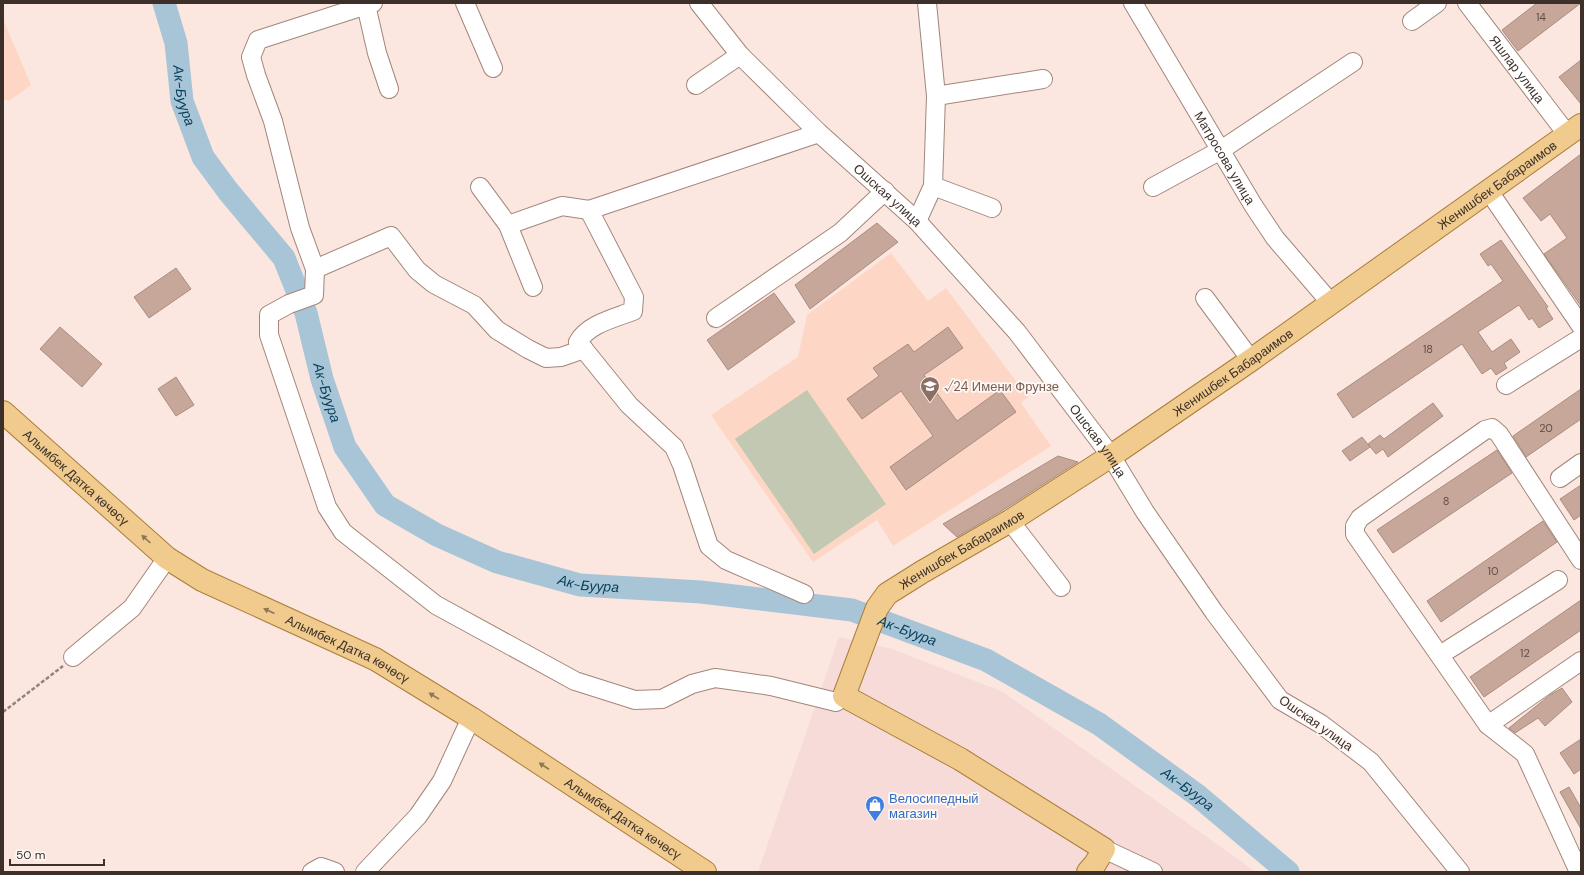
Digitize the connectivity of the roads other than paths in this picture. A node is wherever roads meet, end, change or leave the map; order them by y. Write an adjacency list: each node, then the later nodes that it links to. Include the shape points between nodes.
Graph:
1 (465, 3): 11 (street)
2 (699, 3): 9 (street, Ошская улица)
3 (927, 3): 15 (street)
4 (1133, 3): 18 (street, Матросова улица)
5 (1437, 3): 8 (street)
6 (1467, 3): 16 (street, Яшлар улица)
7 (370, 4): 14 (street, via 377,53); 28 (street, via 258,40 251,57 273,121 300,228)
8 (1412, 21)
9 (740, 55): 13 (street); 17 (street, Ошская улица)
10 (1353, 62): 18 (street)
11 (493, 68)
12 (1043, 79): 15 (street)
13 (696, 85)
14 (389, 89)
15 (936, 96): 19 (street)
16 (1574, 129): 22 (main road, Женишбек Бабараимов)
17 (819, 133): 23 (street, Ошская улица); 25 (street)
18 (1221, 150): 21 (street); 31 (street, Матросова улица, via 1253,205 1276,238)
19 (933, 186): 24 (street); 26 (street)
20 (480, 187): 27 (street)
21 (1153, 187)
22 (1488, 190): 31 (main road, Женишбек Бабараимов); 33 (street)
23 (885, 191): 26 (street, Ошская улица); 32 (street, via 840,233)
24 (992, 208)
25 (589, 210): 27 (street, via 562,206); 35 (street, via 634,297 635,304 633,310 582,335 578,342)
26 (917, 221): 39 (street, Ошская улица, via 1017,332)
27 (508, 225): 29 (street)
28 (315, 269): 35 (street, via 391,236 417,270 434,284 474,305 497,330 528,349 546,358 561,357); 51 (street, via 314,295 269,315 269,335 327,507 343,532 436,605 574,681 634,700 662,699 692,684 715,678 770,686 836,702)
29 (533, 287)
30 (1205, 298): 36 (street)
31 (1330, 302): 36 (main road, Женишбек Бабараимов)
32 (716, 318)
33 (1581, 326)
34 (1581, 338): 37 (street)
35 (584, 349): 47 (street, via 629,405 657,434 674,447 709,546 726,560)
36 (1251, 360): 39 (main road, Женишбек Бабараимов)
37 (1506, 386)
38 (3, 412): 43 (main road, Алымбек Датка көчөсү, one-way to 38)
39 (1111, 456): 42 (main road, Женишбек Бабараимов); 61 (street, Ошская улица, via 1210,606 1280,700 1320,724 1372,762)
40 (1581, 463): 41 (street)
41 (1560, 478)
42 (1010, 521): 46 (street); 51 (main road, Женишбек Бабараимов, via 887,594 877,608)
43 (168, 558): 49 (street, via 132,608); 52 (main road, Алымбек Датка көчөсү, one-way to 43, via 375,659 202,580)
44 (1581, 560): 48 (street, via 1499,434 1492,428 1485,430 1360,518 1355,526 1355,534)
45 (1558, 580): 48 (street)
46 (1061, 587)
47 (804, 594)
48 (1440, 655): 53 (street)
49 (73, 658)
50 (1581, 661): 53 (street)
51 (844, 696): 54 (main road, via 960,759)
52 (471, 718): 57 (street, via 442,780 418,816); 58 (main road, Алымбек Датка көчөсү, one-way to 52)
53 (1488, 726): 62 (street, via 1525,754)
54 (1104, 849): 59 (main road); 60 (street)
55 (313, 872): 56 (street, via 321,867)
56 (335, 872)
57 (365, 872)
58 (705, 872)
59 (1088, 872)
60 (1153, 872)
61 (1460, 872)
62 (1579, 872)

